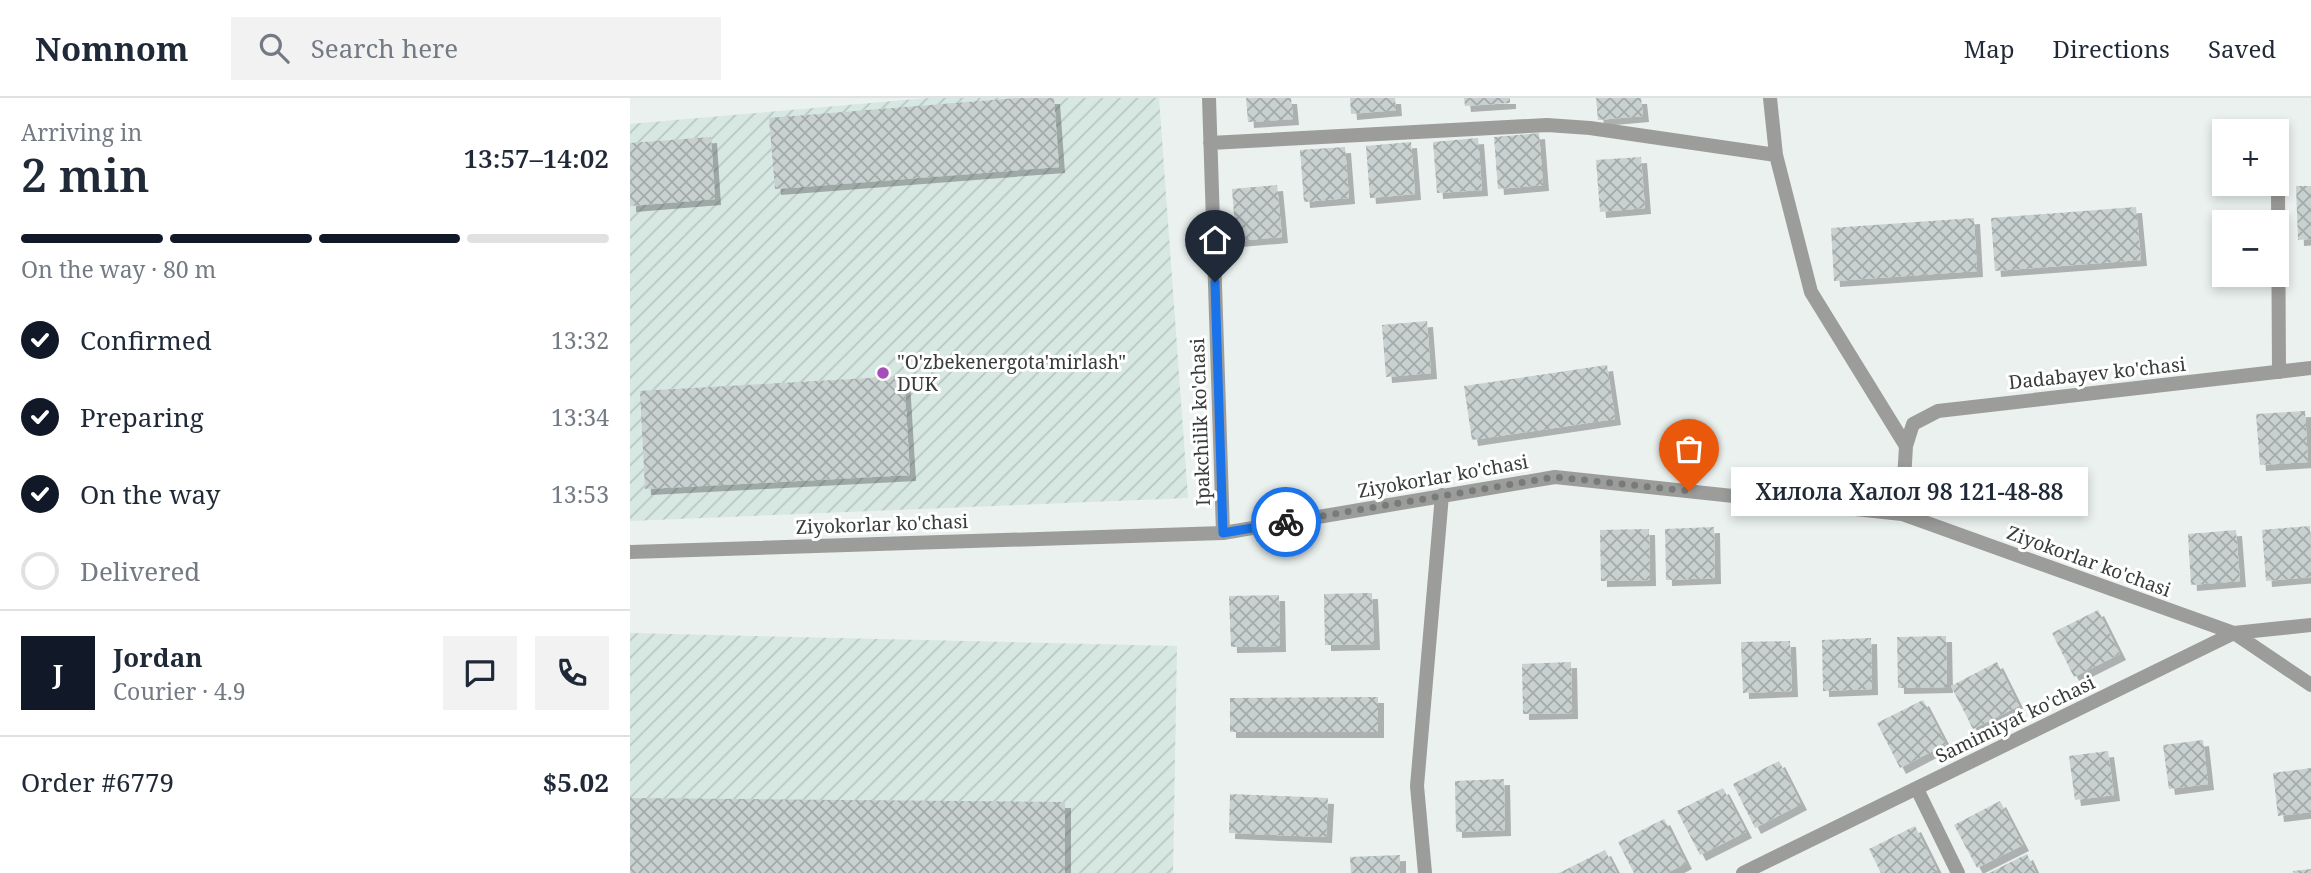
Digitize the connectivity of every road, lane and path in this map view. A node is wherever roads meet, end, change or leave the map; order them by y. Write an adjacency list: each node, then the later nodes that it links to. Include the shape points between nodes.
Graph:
1 (1209, 98): 3 (street, Ipakchilik ko'chasi)
2 (1770, 98): 4 (street)
3 (1210, 143): 4 (street, via 1547,125); 11 (street, Ipakchilik ko'chasi)
4 (1776, 155): 8 (street, via 1811,292)
5 (2278, 196): 7 (street)
6 (2311, 368): 7 (street, Dadabayev ko'chasi)
7 (2279, 372): 8 (street, Dadabayev ko'chasi, via 1938,411 1913,424)
8 (1906, 446): 10 (street)
9 (1442, 495): 10 (street, Ziyokorlar ko'chasi, via 1555,477); 11 (street, Ziyokorlar ko'chasi); 17 (street, via 1417,786)
10 (1902, 514): 14 (street, Ziyokorlar ko'chasi)
11 (1223, 533): 12 (street, Ziyokorlar ko'chasi)
12 (630, 552)
13 (2311, 625): 14 (street, Samimiyat ko'chasi)
14 (2234, 633): 15 (street, Ziyokorlar ko'chasi); 16 (street, Samimiyat ko'chasi)
15 (2311, 684)
16 (1917, 789): 18 (street, Samimiyat ko'chasi); 19 (street)
17 (1425, 873)
18 (1744, 873)
19 (1958, 873)

